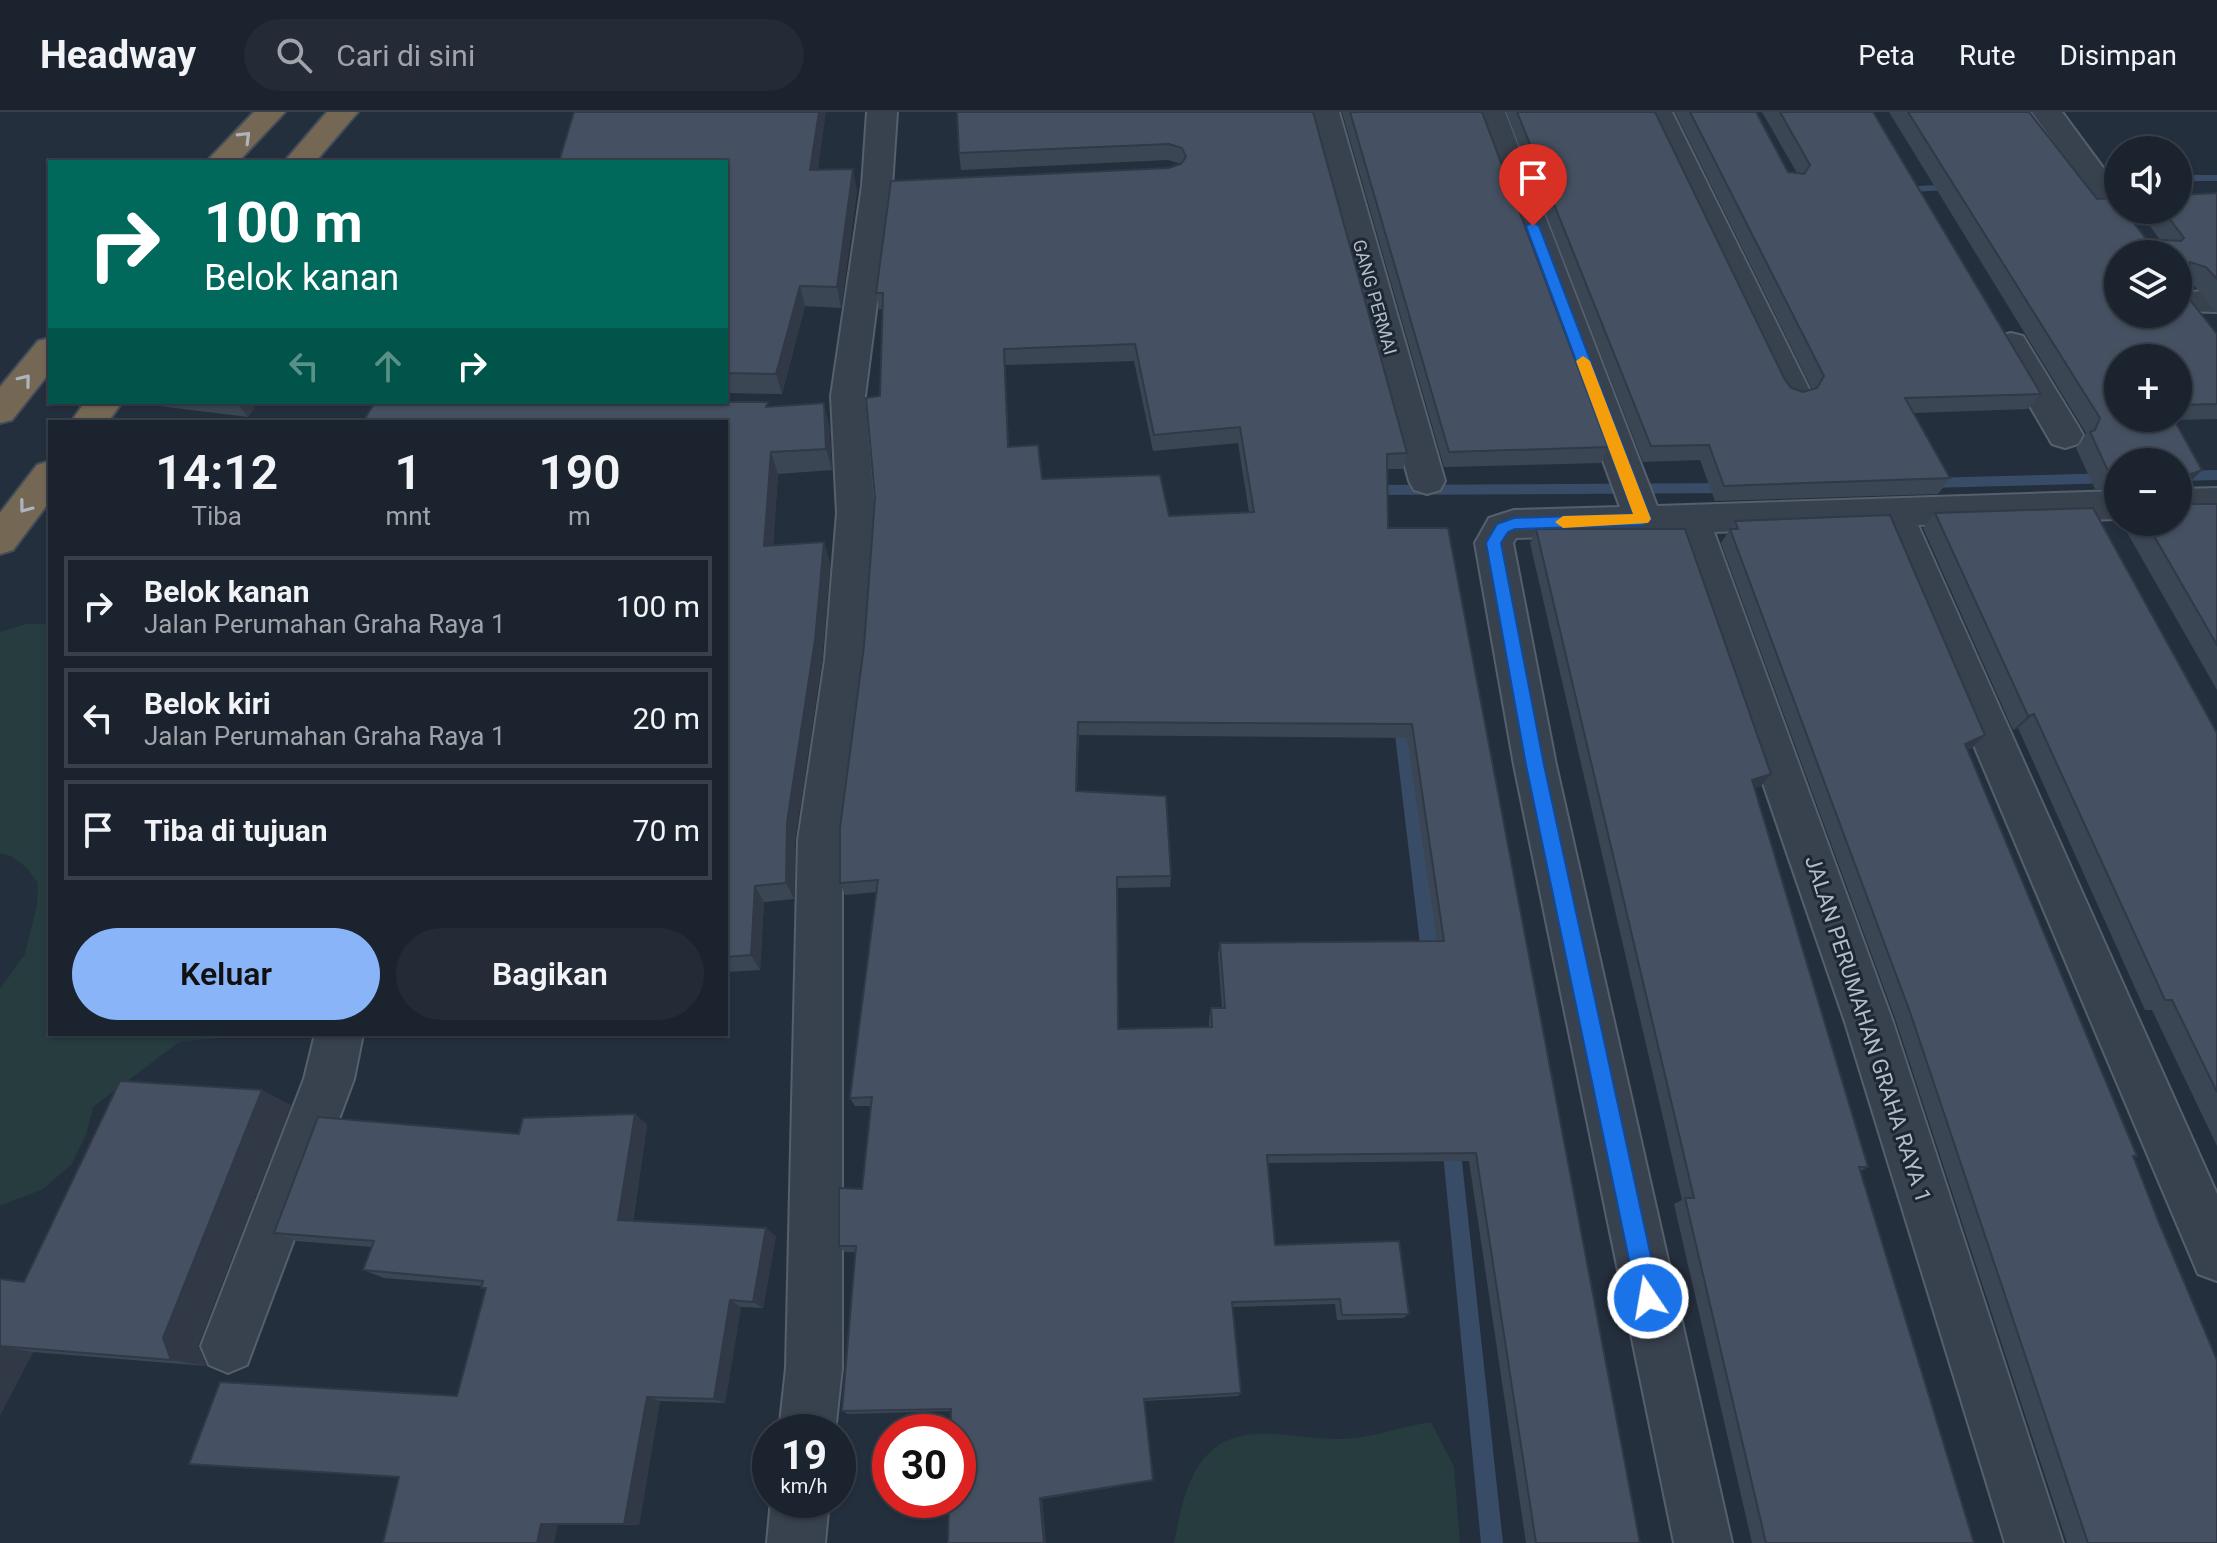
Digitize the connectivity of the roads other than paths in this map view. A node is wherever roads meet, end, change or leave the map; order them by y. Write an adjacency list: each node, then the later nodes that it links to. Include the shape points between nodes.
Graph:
1 (270, 112): 8 (highway, one-way to 1)
2 (343, 112): 9 (highway)
3 (882, 112): 28 (street, via 892,185 848,396 835,410 855,528 845,660 820,840 814,1368)
4 (1324, 112): 17 (street, GANG PERMAI)
5 (1490, 112): 20 (street)
6 (1657, 112): 13 (street)
7 (2047, 112): 10 (street)
8 (223, 160)
9 (301, 160)
10 (2104, 189)
11 (1993, 315): 15 (street)
12 (48, 351): 14 (highway, one-way to 12)
13 (1794, 393)
14 (0, 411)
15 (2065, 435)
16 (48, 477): 24 (highway, one-way to 24)
17 (1427, 481)
18 (2217, 502): 19 (street)
19 (2192, 503)
20 (1636, 504): 22 (street); 31 (street, via 1514,524 1502,528 1494,543 1538,781)
21 (1893, 511): 22 (street); 23 (street); 26 (street)
22 (1691, 519): 32 (street, JALAN PERUMAHAN GRAHA RAYA 1, via 1869,1022)
23 (2104, 519)
24 (0, 540)
25 (339, 1036): 27 (street, via 329,1079)
26 (2217, 1255)
27 (228, 1346)
28 (809, 1414)
29 (798, 1518): 30 (street)
30 (796, 1543)
31 (1703, 1543)
32 (2034, 1543)

